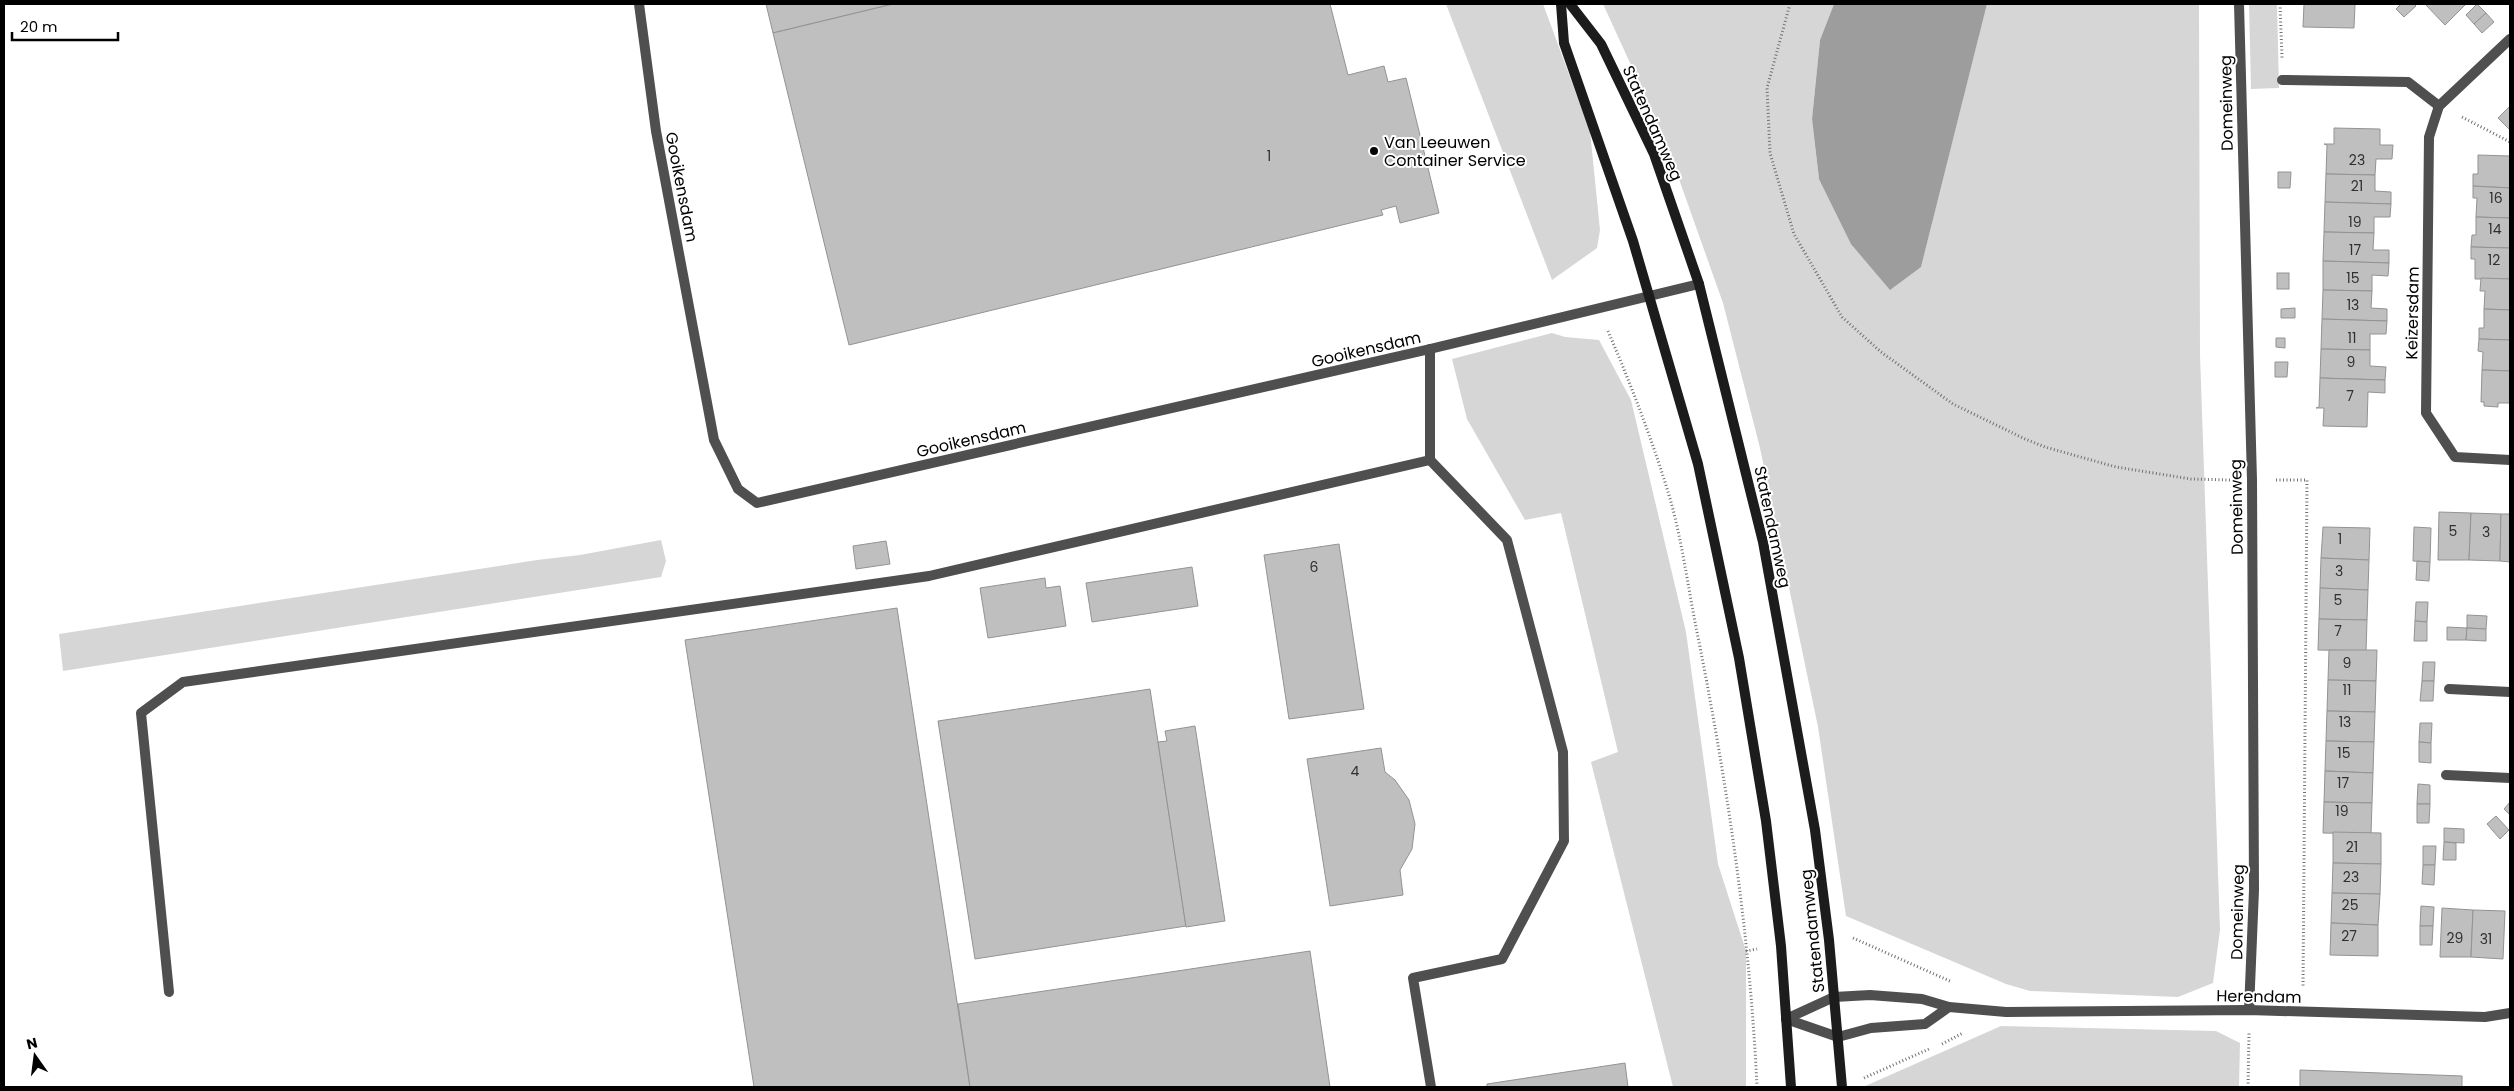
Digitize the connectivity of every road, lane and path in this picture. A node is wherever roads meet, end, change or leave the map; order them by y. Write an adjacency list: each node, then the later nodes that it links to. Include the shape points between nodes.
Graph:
1 (639, 4): 13 (street, Gooikensdam, via 656,131 714,440 738,489 757,503)
2 (1560, 4): 11 (main road, Statendamweg, via 1564,43)
3 (1570, 4): 10 (main road, Statendamweg, via 1601,44 1654,154)
4 (1790, 4): 16 (path, via 1767,88 1770,153 1794,234 1842,317 1881,352 1953,404 2045,447 2116,468 2191,479)
5 (2239, 4): 16 (street, Domeinweg)
6 (2510, 39): 8 (street)
7 (2282, 80): 8 (street, via 2408,82)
8 (2439, 106): 9 (path); 15 (street, Keizersdam, via 2430,138 2426,413 2455,457)
9 (2510, 142)
10 (1698, 284): 11 (street, Gooikensdam); 21 (main road, Statendamweg, via 1763,542 1815,830)
11 (1651, 296): 12 (street, Gooikensdam); 22 (main road, Statendamweg, via 1698,464 1739,658 1766,821)
12 (1600, 310): 13 (street, Gooikensdam); 23 (path, via 1640,406 1670,498 1708,687 1730,820)
13 (1430, 349): 14 (street)
14 (1430, 460): 25 (street, via 929,576 183,682 141,713); 36 (street, via 1507,540 1563,752 1564,840 1502,959 1413,978)
15 (2510, 460)
16 (2252, 480): 28 (street, Domeinweg, via 2254,890); 29 (path, via 2307,480)
17 (2449, 689): 18 (street)
18 (2510, 692)
19 (2446, 775): 20 (street)
20 (2510, 778)
21 (1829, 940): 24 (path, via 1855,938); 26 (main road, Statendamweg)
22 (1781, 946): 23 (path); 31 (main road, Statendamweg)
23 (1746, 951): 37 (path, via 1754,1013)
24 (1960, 986)
25 (169, 992)
26 (1834, 997): 27 (street, Herendam, via 1870,995 1922,999); 31 (street, Herendam); 33 (main road, Statendamweg)
27 (1949, 1007): 28 (street, Herendam, via 2006,1012); 33 (street, via 1925,1024 1871,1028)
28 (2249, 1010): 29 (street, Herendam); 38 (path)
29 (2303, 1012): 30 (street, Herendam, via 2485,1017)
30 (2510, 1013)
31 (1786, 1019): 33 (street); 35 (main road, Statendamweg)
32 (1966, 1032): 34 (path)
33 (1838, 1037): 34 (main road, Statendamweg)
34 (1842, 1085)
35 (1791, 1086): 37 (path)
36 (1431, 1087)
37 (1757, 1087)
38 (2248, 1087)

